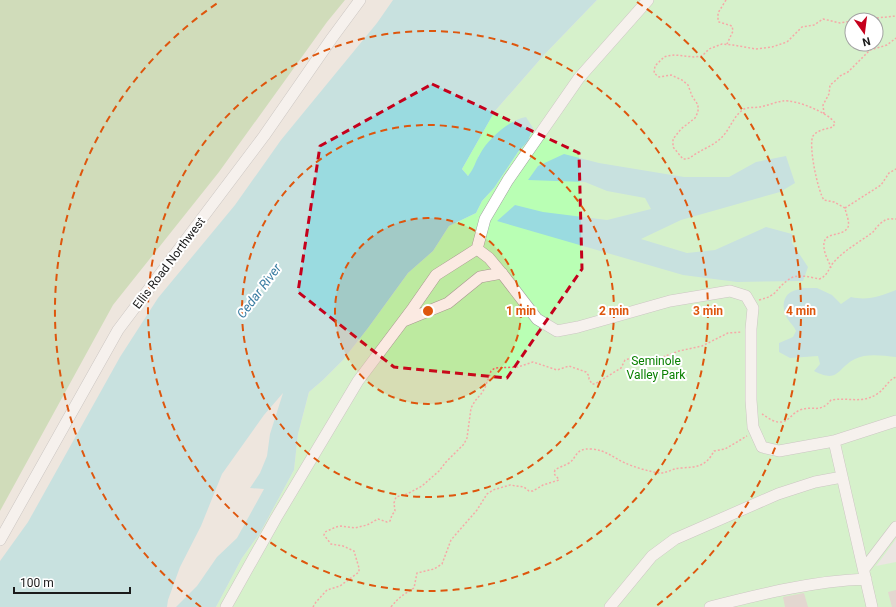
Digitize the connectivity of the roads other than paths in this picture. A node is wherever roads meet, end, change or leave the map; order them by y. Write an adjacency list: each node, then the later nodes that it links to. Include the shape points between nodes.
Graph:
1 (360, 0): 10 (street, Ellis Road Northwest, via 260,142 118,330)
2 (648, 0): 3 (street, via 579,78 512,174 484,219)
3 (477, 250): 4 (street, via 490,258); 5 (street, via 436,275)
4 (502, 273): 5 (street, via 480,277 448,302); 7 (street, via 537,319 557,331 670,301 730,291 746,296 753,308 753,427 762,447 779,451)
5 (403, 322): 13 (street, via 358,381)
6 (896, 421): 7 (street)
7 (834, 440): 8 (street)
8 (842, 477): 11 (street); 12 (street, via 815,482 778,494 675,539 652,556)
9 (896, 527): 11 (street)
10 (0, 540)
11 (865, 574): 14 (street, via 788,588); 15 (street)
12 (614, 605)
13 (226, 607)
14 (710, 607)
15 (872, 607)

